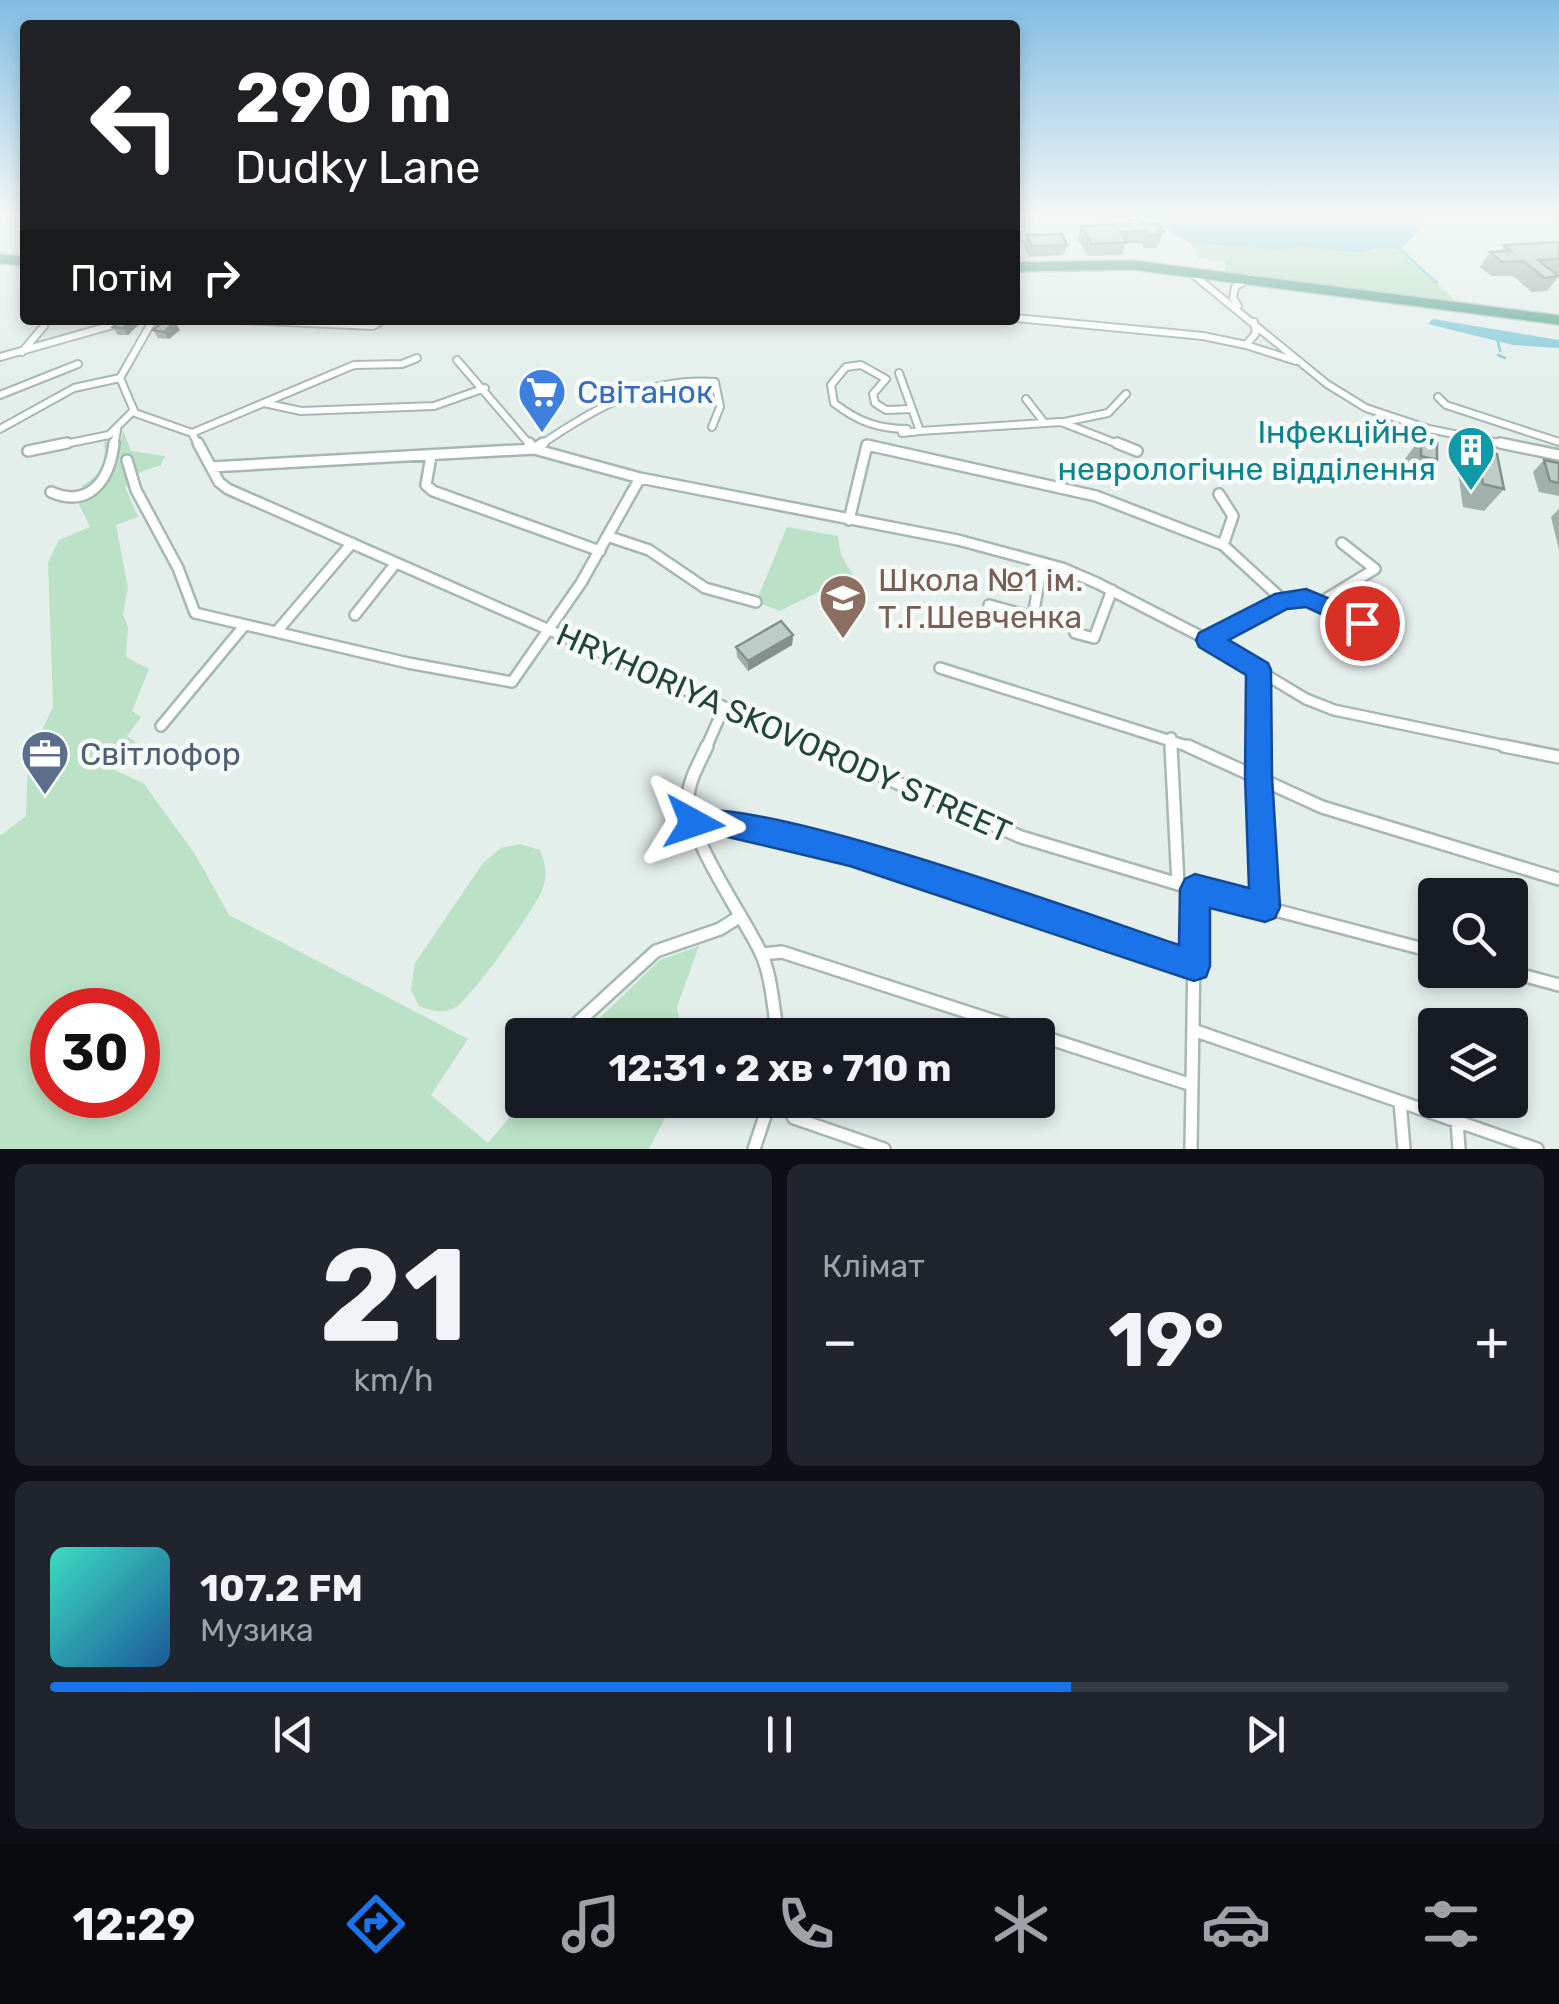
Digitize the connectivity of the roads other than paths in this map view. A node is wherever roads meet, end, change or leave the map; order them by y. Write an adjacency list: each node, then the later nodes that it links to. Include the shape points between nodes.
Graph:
1 (1177, 271): 2 (main road)
2 (1190, 272): 3 (main road); 4 (street)
3 (1249, 278): 4 (street, via 1235,287); 6 (main road)
4 (1240, 309): 7 (street)
5 (1020, 318): 11 (street)
6 (1559, 320)
7 (1254, 322): 11 (street, via 1256,333); 16 (street)
8 (113, 325): 12 (street)
9 (150, 325): 19 (street)
10 (44, 326): 12 (street)
11 (1246, 345): 16 (street)
12 (22, 352): 13 (street)
13 (0, 357)
14 (417, 358): 27 (street, via 354,365)
15 (458, 360): 22 (street)
16 (1297, 361): 43 (street, via 1383,416)
17 (78, 364): 24 (street)
18 (899, 373): 21 (street)
19 (120, 378): 29 (street); 34 (street, via 74,388)
20 (886, 379): 21 (street); 28 (street, via 873,394 875,403 886,410); 35 (street, via 861,365 846,367 831,386 834,403 880,430)
21 (903, 386): 28 (street)
22 (485, 388): 27 (street, via 434,406 301,410); 40 (street)
23 (1126, 394): 31 (street, via 1105,416)
24 (0, 395)
25 (1438, 397): 38 (street)
26 (1026, 399): 30 (street)
27 (264, 403): 37 (street)
28 (911, 409): 36 (street)
29 (133, 411): 33 (street); 37 (street)
30 (1043, 421): 31 (street); 36 (street)
31 (1062, 422): 42 (street)
32 (712, 427): 40 (street, via 720,396 715,382 701,379 626,394)
33 (118, 428): 41 (street); 48 (street, via 108,472 93,490 68,501)
34 (0, 429)
35 (907, 429)
36 (920, 431): 39 (street, via 881,435)
37 (192, 433): 46 (street, HRYHORIYA SKOVORODY STREET)
38 (1559, 442)
39 (868, 445): 50 (street); 54 (street, via 1056,484)
40 (534, 448): 44 (street); 47 (street)
41 (28, 451)
42 (1137, 451)
43 (1559, 455)
44 (431, 456): 46 (street); 55 (street, via 426,485 432,491)
45 (127, 460): 64 (street, via 140,504 179,569 189,605 195,613)
46 (210, 466): 52 (street, HRYHORIYA SKOVORODY STREET, via 228,488)
47 (640, 478): 50 (street); 51 (street)
48 (52, 492)
49 (1219, 494): 54 (street, via 1233,516)
50 (849, 520): 56 (street)
51 (610, 537): 55 (street); 60 (street, via 649,550 705,588)
52 (352, 543): 57 (street, HRYHORIYA SKOVORODY STREET); 66 (street)
53 (1342, 543): 61 (street, via 1375,569)
54 (1224, 545): 59 (street)
55 (600, 552): 67 (street)
56 (1042, 562): 58 (street); 62 (street, via 1033,617)
57 (396, 563): 63 (street); 67 (street, HRYHORIYA SKOVORODY STREET)
58 (1112, 590): 68 (street, via 1094,638); 69 (street)
59 (1283, 600): 61 (street); 69 (street)
60 (756, 602)
61 (1321, 602): 65 (street)
62 (989, 604)
63 (356, 615)
64 (244, 626): 66 (street); 73 (street)
65 (1374, 626)
66 (278, 630): 67 (street, via 512,682)
67 (552, 631): 72 (street, HRYHORIYA SKOVORODY STREET)
68 (1075, 633)
69 (1208, 640): 71 (street)
70 (940, 668): 74 (street)
71 (1259, 670): 75 (street, via 1334,710); 76 (street)
72 (724, 707): 77 (street, via 690,784); 79 (street, HRYHORIYA SKOVORODY STREET, via 1020,837)
73 (161, 726)
74 (1171, 738): 76 (street); 79 (street)
75 (1559, 757)
76 (1258, 776): 78 (street, via 1322,807); 81 (street)
77 (694, 823): 82 (street); 85 (street, via 728,823 850,852)
78 (1559, 879)
79 (1178, 884): 80 (street, HRYHORIYA SKOVORODY STREET)
80 (1195, 889): 81 (street, HRYHORIYA SKOVORODY STREET); 85 (street)
81 (1265, 907): 83 (street, HRYHORIYA SKOVORODY STREET)
82 (739, 917): 84 (street); 88 (street, via 656,950)
83 (1418, 948)
84 (762, 954): 89 (street); 91 (street, via 782,952)
85 (1194, 966): 90 (street)
86 (1528, 977): 87 (street)
87 (1559, 985)
88 (582, 1018)
89 (775, 1018)
90 (1193, 1030): 91 (street); 92 (street)
91 (1192, 1085): 98 (street)
92 (1400, 1102): 95 (street); 99 (street)
93 (765, 1118): 96 (street)
94 (794, 1118): 97 (street)
95 (1456, 1121): 100 (street); 101 (street)
96 (754, 1149)
97 (884, 1149)
98 (1191, 1149)
99 (1404, 1149)
100 (1459, 1149)
101 (1537, 1149)

